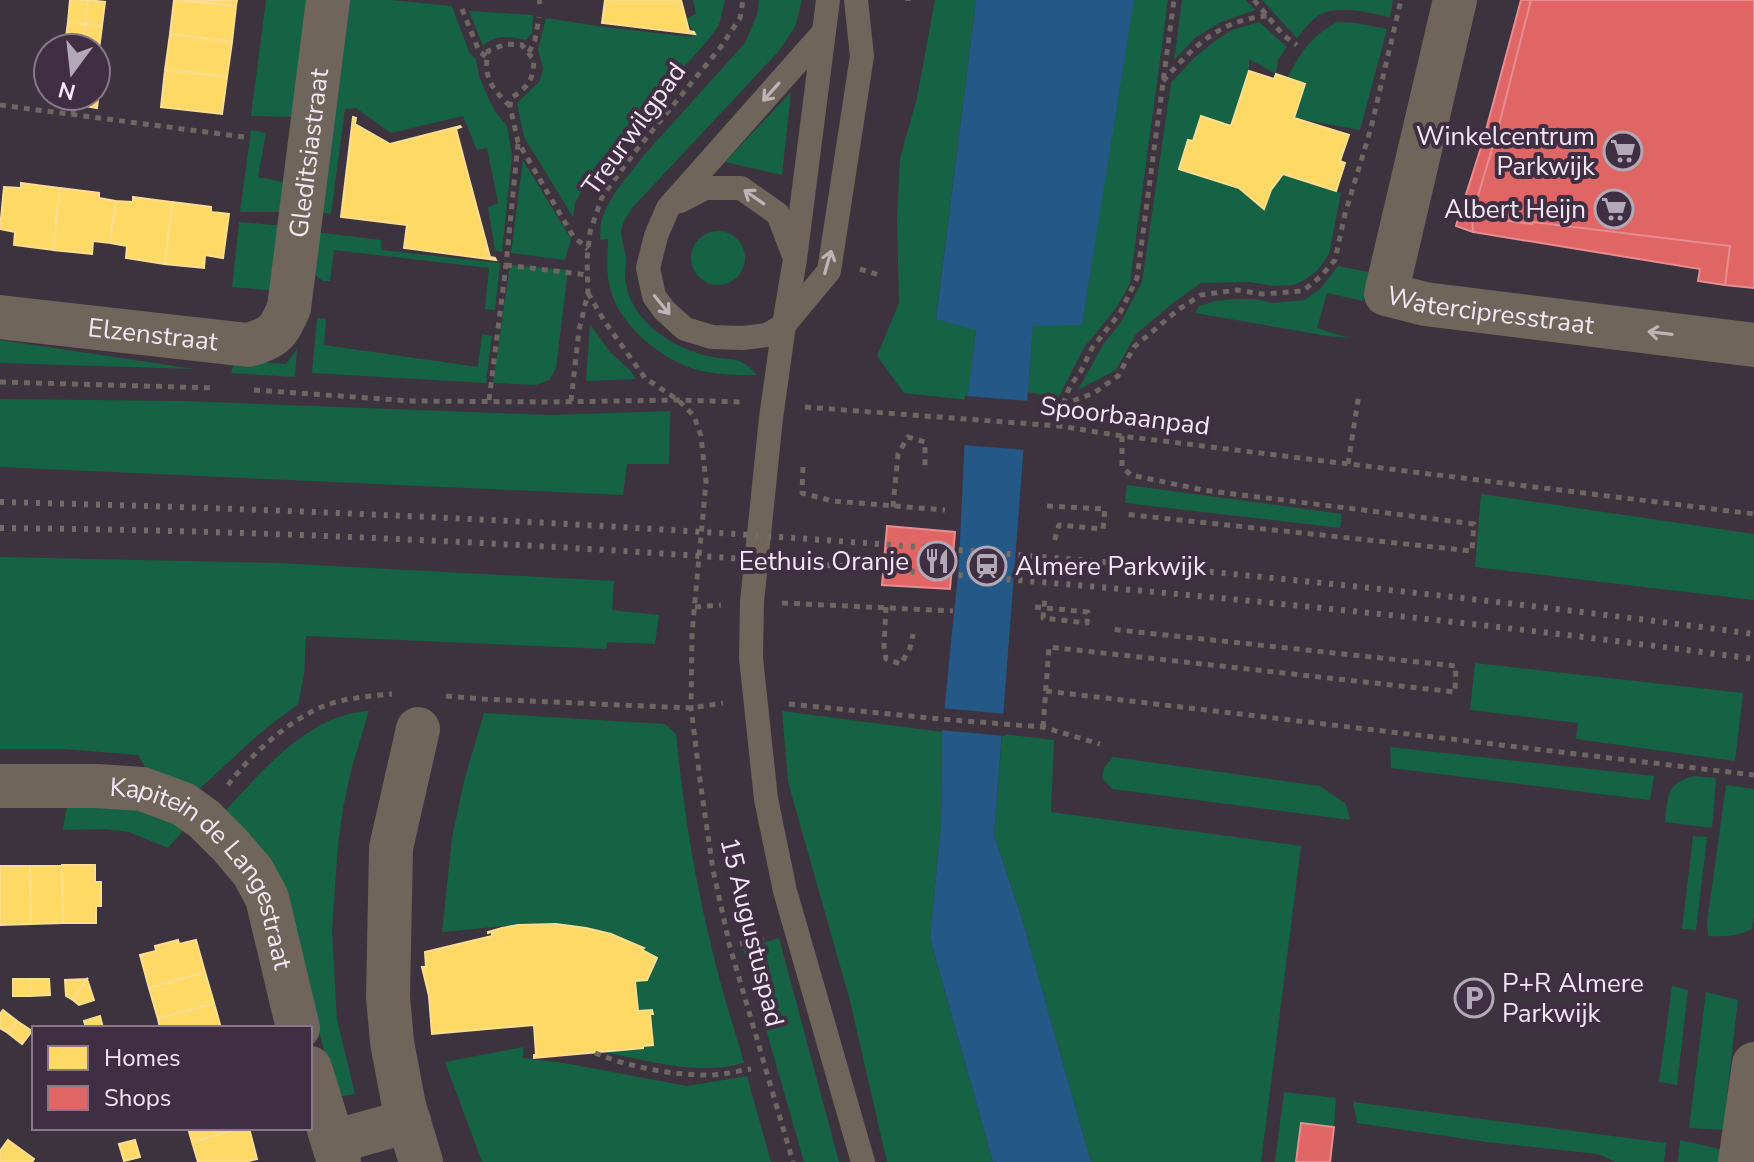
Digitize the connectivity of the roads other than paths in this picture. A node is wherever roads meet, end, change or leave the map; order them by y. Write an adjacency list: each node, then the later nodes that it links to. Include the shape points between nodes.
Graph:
1 (328, 0): 8 (street, Gleditsiastraat)
2 (828, 0): 5 (lane)
3 (856, 0): 10 (lane, one-way to 3, via 829,271 862,56)
4 (1455, 0): 11 (street, Watercipresstraat, one-way to 4, via 1425,304 1386,294)
5 (823, 33): 6 (lane, one-way to 6); 7 (lane)
6 (668, 208): 7 (lane, one-way to 6, via 778,214 741,188 705,188); 10 (lane, one-way to 10, via 648,268 654,296 664,310 685,329 712,337 767,335)
7 (795, 259): 10 (lane)
8 (289, 308): 9 (street, Elzenstraat, via 269,339 248,345)
9 (0, 317)
10 (784, 325): 20 (lane, via 752,602 754,703 785,891)
11 (1746, 344)
12 (418, 729): 17 (street, via 391,848 388,924 390,1027)
13 (0, 786): 14 (street, Kapitein de Langestraat, via 142,789 183,804 204,819 246,863 267,898)
14 (298, 1026)
15 (1754, 1064): 21 (street)
16 (312, 1074): 18 (street)
17 (409, 1121): 18 (street); 19 (street)
18 (336, 1152)
19 (421, 1162)
20 (863, 1162)
21 (1740, 1162)

